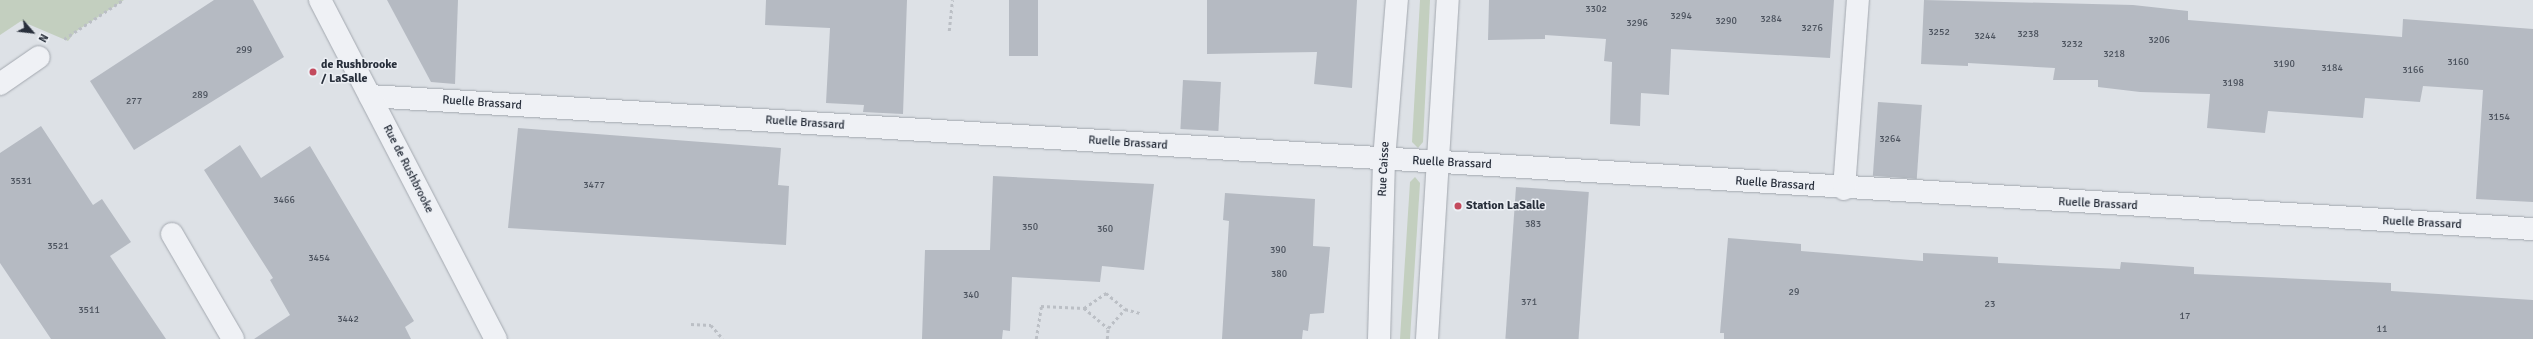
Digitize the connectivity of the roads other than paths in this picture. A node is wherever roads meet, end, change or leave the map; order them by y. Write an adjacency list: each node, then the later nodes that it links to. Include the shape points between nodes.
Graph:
1 (320, 0): 7 (street, Rue de Rushbrooke)
2 (1397, 0): 8 (street, Rue Caisse)
3 (1448, 0): 9 (street)
4 (1858, 0): 10 (street)
5 (39, 57): 6 (street)
6 (0, 84)
7 (370, 96): 8 (street, Ruelle Brassard); 14 (street, Rue de Rushbrooke)
8 (1384, 160): 9 (street, Ruelle Brassard); 15 (street, Rue Caisse)
9 (1439, 161): 10 (street, Ruelle Brassard); 16 (street)
10 (1844, 189): 11 (street, Ruelle Brassard)
11 (2533, 229)
12 (172, 234): 13 (street)
13 (233, 339)
14 (496, 339)
15 (1379, 339)
16 (1427, 339)

